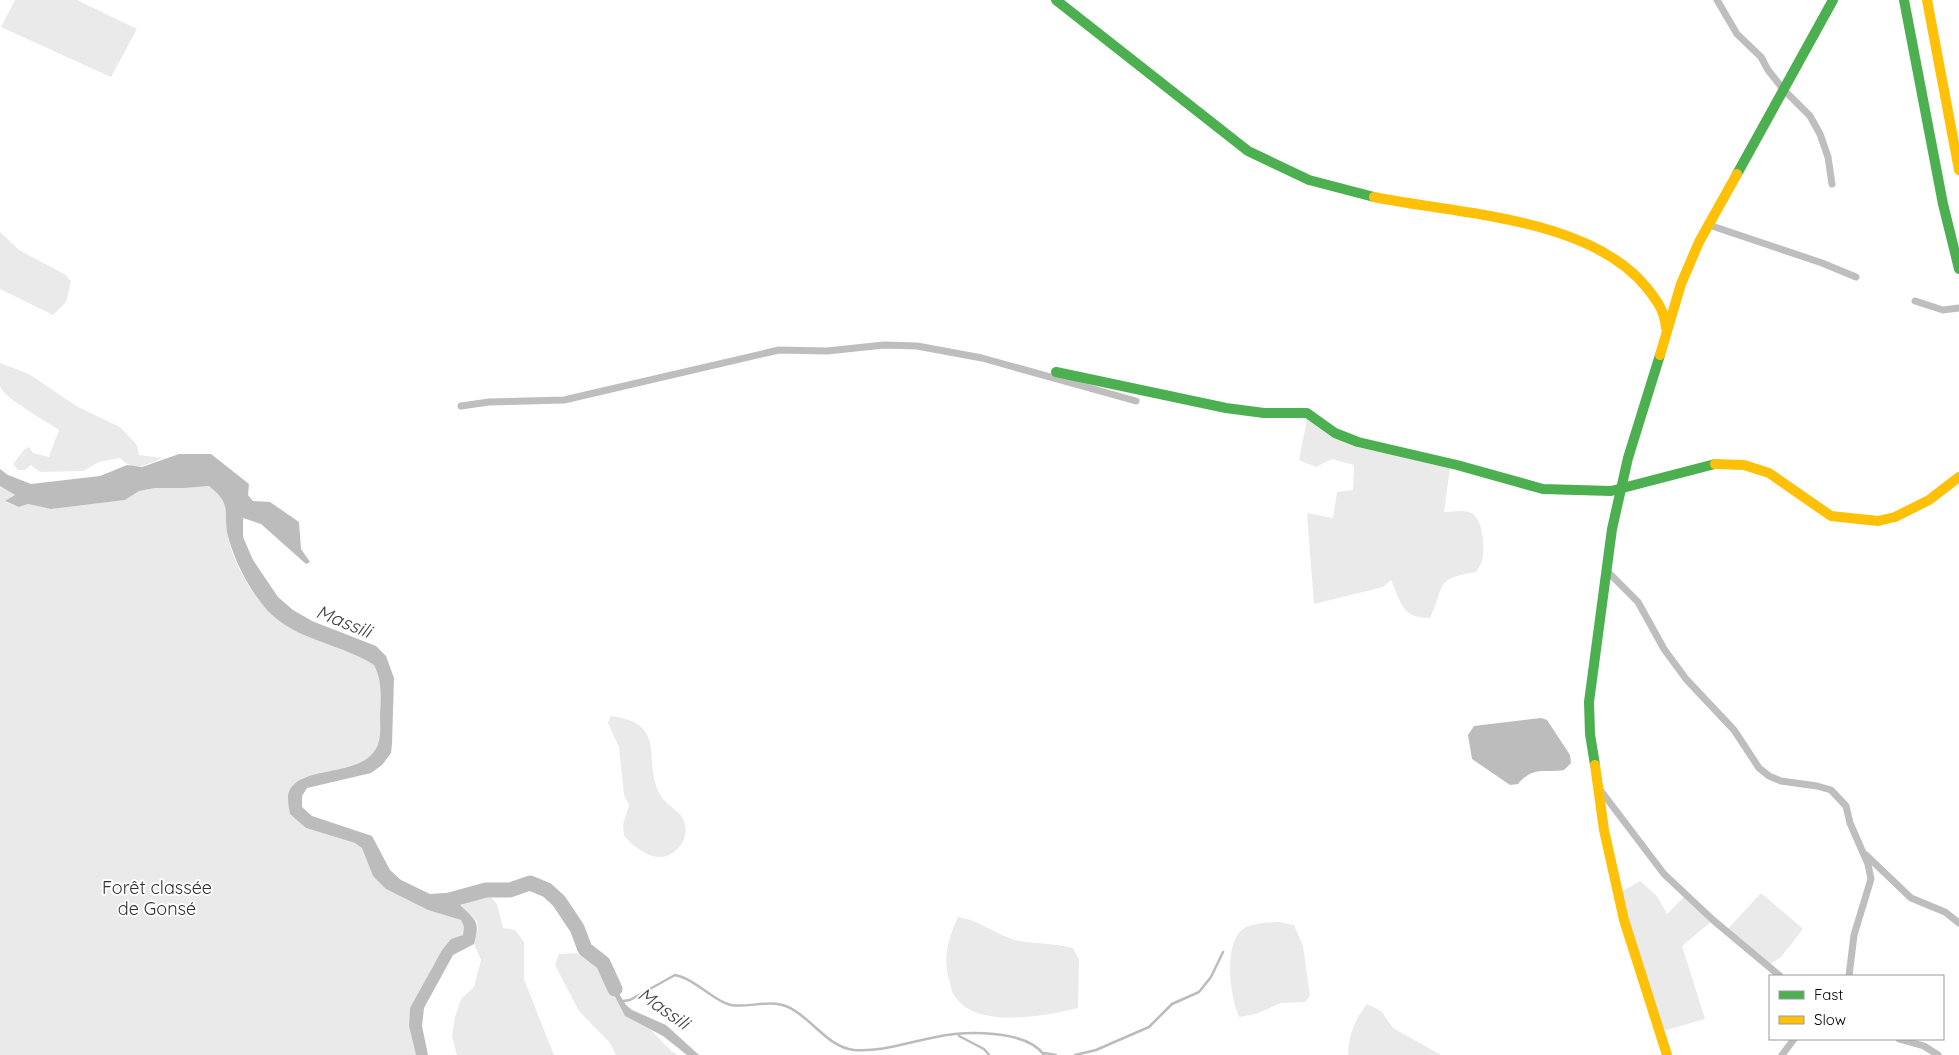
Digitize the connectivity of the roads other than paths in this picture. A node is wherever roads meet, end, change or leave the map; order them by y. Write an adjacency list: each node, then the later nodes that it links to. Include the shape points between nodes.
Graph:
1 (1056, 0): 14 (main road, via 1258,157 1340,190 1510,220 1592,246 1629,268 1649,288 1662,307)
2 (1717, 0): 6 (street, via 1737,34 1761,57)
3 (1833, 0): 6 (main road)
4 (1904, 0): 10 (main road, via 1943,204)
5 (1928, 0): 7 (main road)
6 (1783, 89): 8 (street, via 1810,116 1820,134); 9 (main road)
7 (1959, 170)
8 (1832, 184)
9 (1709, 225): 11 (street); 14 (main road, via 1681,284)
10 (1959, 269)
11 (1856, 277)
12 (1915, 301): 13 (street, via 1942,310)
13 (1959, 308)
14 (1666, 329): 19 (main road, via 1628,458)
15 (1056, 372): 19 (main road, via 1226,408 1264,413 1307,412 1335,433 1358,442 1543,489 1611,491)
16 (1136, 401): 17 (street, via 982,358 917,346 884,345 827,351 779,350 564,400)
17 (461, 406)
18 (1959, 477): 19 (main road, via 1929,500 1894,518 1878,521 1831,516 1769,473 1744,465 1714,464)
19 (1623, 488): 20 (main road)
20 (1606, 570): 21 (main road, via 1589,702); 22 (street, via 1638,602 1664,649 1686,679 1734,730 1759,768 1781,781 1817,786 1831,790 1841,798)
21 (1596, 785): 24 (street, via 1664,874); 28 (main road, via 1624,920)
22 (1864, 853): 23 (street, via 1911,898 1945,912); 25 (street, via 1871,879 1870,888 1854,935)
23 (1959, 923)
24 (1779, 975)
25 (1848, 975)
26 (1793, 1040): 29 (street)
27 (1903, 1040): 30 (street, via 1924,1046)
28 (1667, 1055)
29 (1782, 1055)
30 (1938, 1055)

